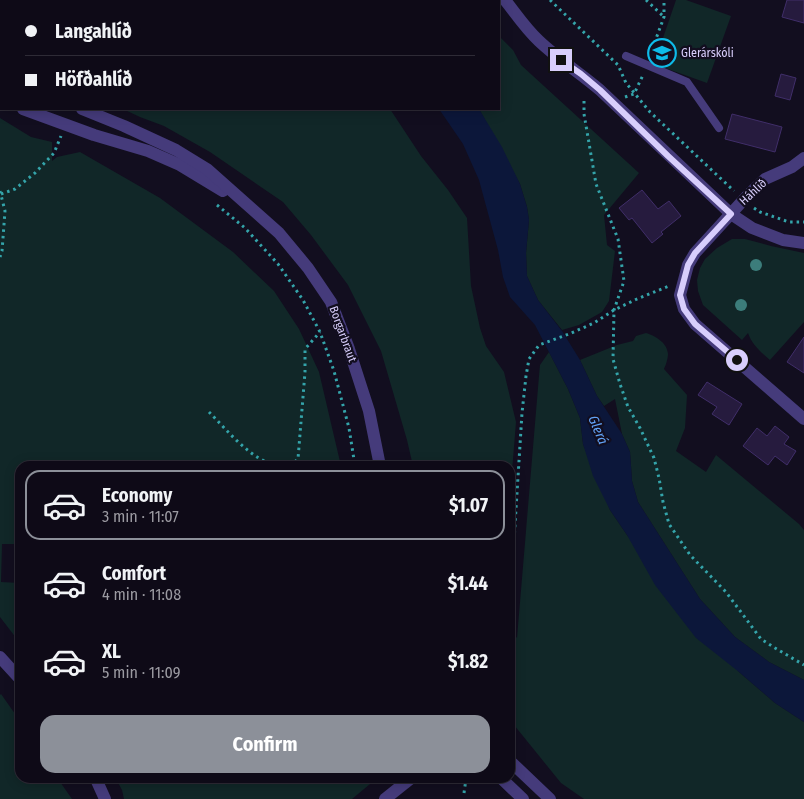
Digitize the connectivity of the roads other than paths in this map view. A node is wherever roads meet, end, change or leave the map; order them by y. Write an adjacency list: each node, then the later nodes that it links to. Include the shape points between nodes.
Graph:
1 (505, 0): 8 (street, via 538,40 600,90)
2 (626, 56): 5 (lane, via 687,82)
3 (26, 110): 7 (street, Borgarbraut, via 148,151 180,165)
4 (84, 110): 7 (street, Borgarbraut, via 176,150 207,169)
5 (719, 128)
6 (804, 158): 8 (street, Háhlíð, via 792,168 765,179)
7 (244, 202): 11 (street, Borgarbraut, via 279,233 331,302 369,411)
8 (731, 214): 9 (street, via 752,228 783,240); 10 (street, Háhlíð, via 688,265 680,295 684,309 695,324)
9 (804, 243)
10 (804, 419)
11 (379, 461)
12 (0, 657): 13 (street)
13 (15, 674)
14 (515, 766): 21 (street)
15 (98, 783): 18 (street)
16 (405, 783): 19 (street)
17 (506, 783): 20 (street)
18 (105, 799)
19 (385, 799)
20 (523, 799)
21 (550, 799)

